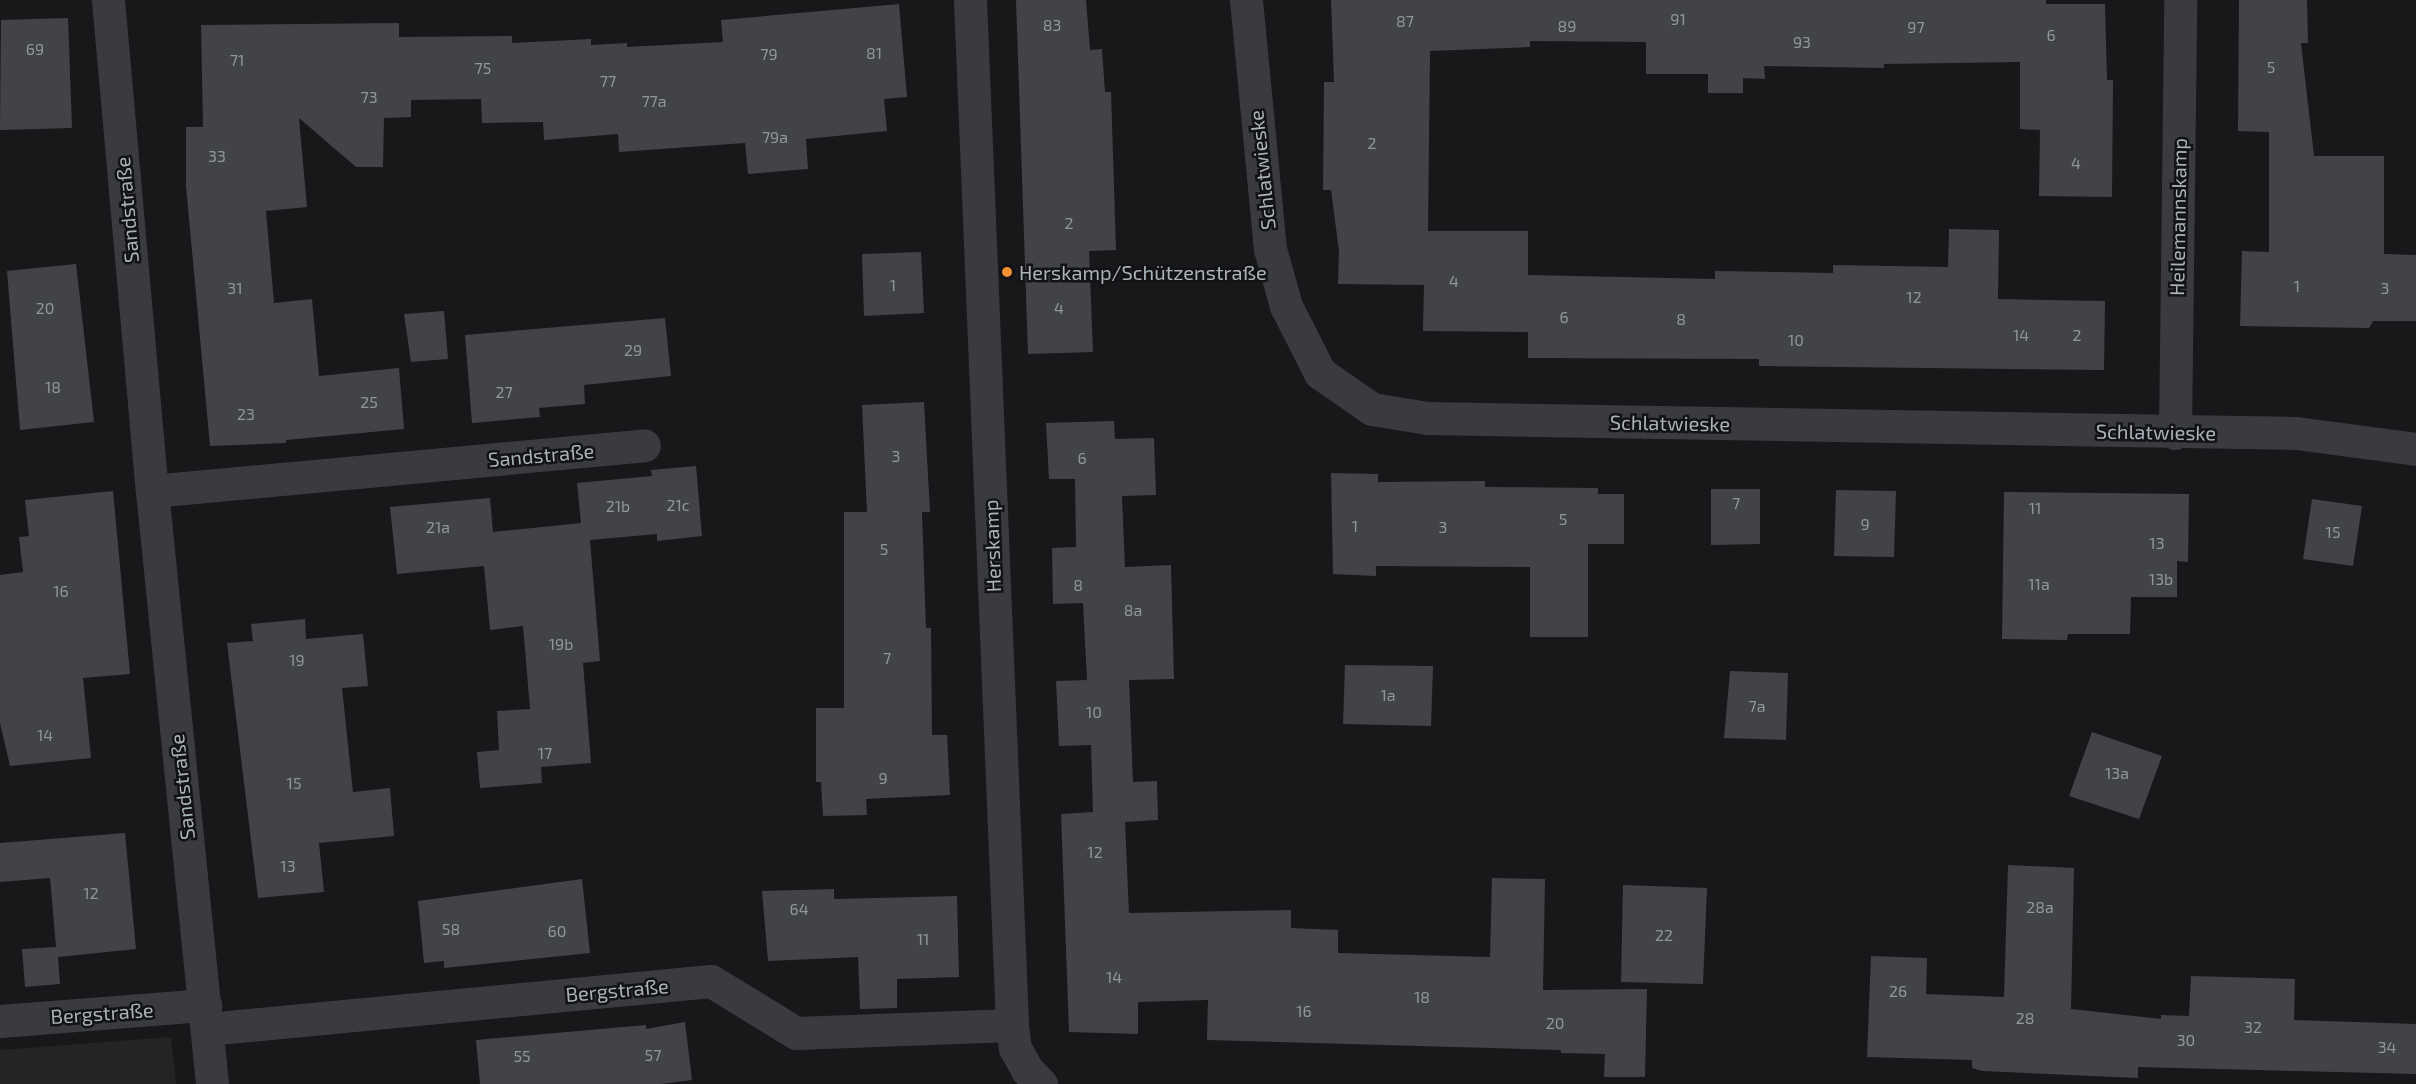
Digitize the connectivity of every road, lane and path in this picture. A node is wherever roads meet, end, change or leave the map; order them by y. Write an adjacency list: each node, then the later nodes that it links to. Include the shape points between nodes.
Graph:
1 (108, 0): 8 (street, Sandstraße)
2 (970, 0): 11 (street, Herskamp)
3 (1246, 0): 5 (street, Schlatwieske, via 1270,249 1286,306 1320,373 1372,409 1427,418)
4 (2180, 0): 5 (street, Heilemannskamp)
5 (2175, 433): 7 (street, Schlatwieske, via 2296,433)
6 (644, 445): 8 (street, Sandstraße)
7 (2416, 449)
8 (152, 491): 9 (street, Sandstraße)
9 (206, 1017): 10 (street, Bergstraße); 11 (street, Bergstraße, via 711,981 796,1033); 12 (street, Sandstraße)
10 (0, 1021)
11 (1012, 1025): 13 (street, Herskamp, via 1015,1048 1027,1070)
12 (212, 1084)
13 (1041, 1084)

